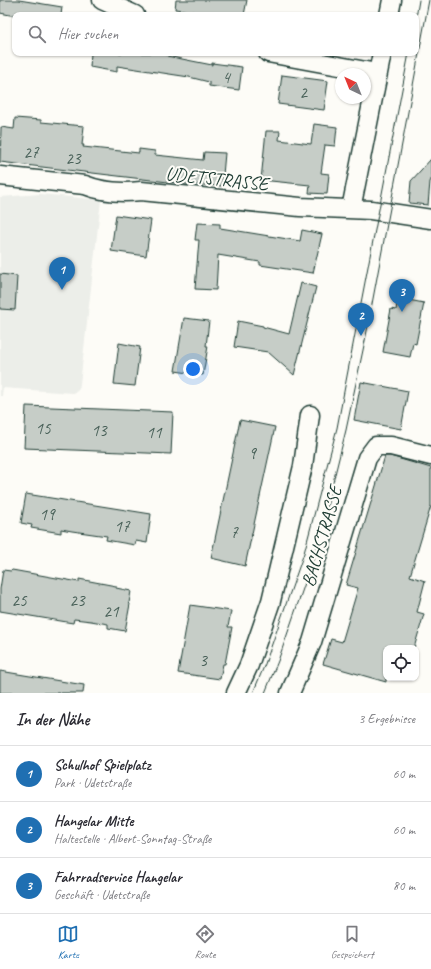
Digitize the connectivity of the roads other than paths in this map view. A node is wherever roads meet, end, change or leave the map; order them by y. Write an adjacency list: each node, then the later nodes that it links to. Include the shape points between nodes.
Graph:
1 (102, 0): 3 (street)
2 (392, 0): 4 (street)
3 (128, 12)
4 (390, 12)
5 (284, 56): 7 (street)
6 (381, 56): 7 (street)
7 (377, 73): 9 (street)
8 (0, 176): 9 (street, UDETSTRASSE, via 85,185 95,189 121,192 141,191 300,207)
9 (351, 209): 10 (street, UDETSTRASSE)
10 (431, 219)
11 (310, 415): 13 (street, via 303,466 271,601 249,665)
12 (431, 456): 14 (street, BACHSTRASSE, via 391,446 376,446 367,458 312,642)
13 (236, 693)
14 (290, 693)

